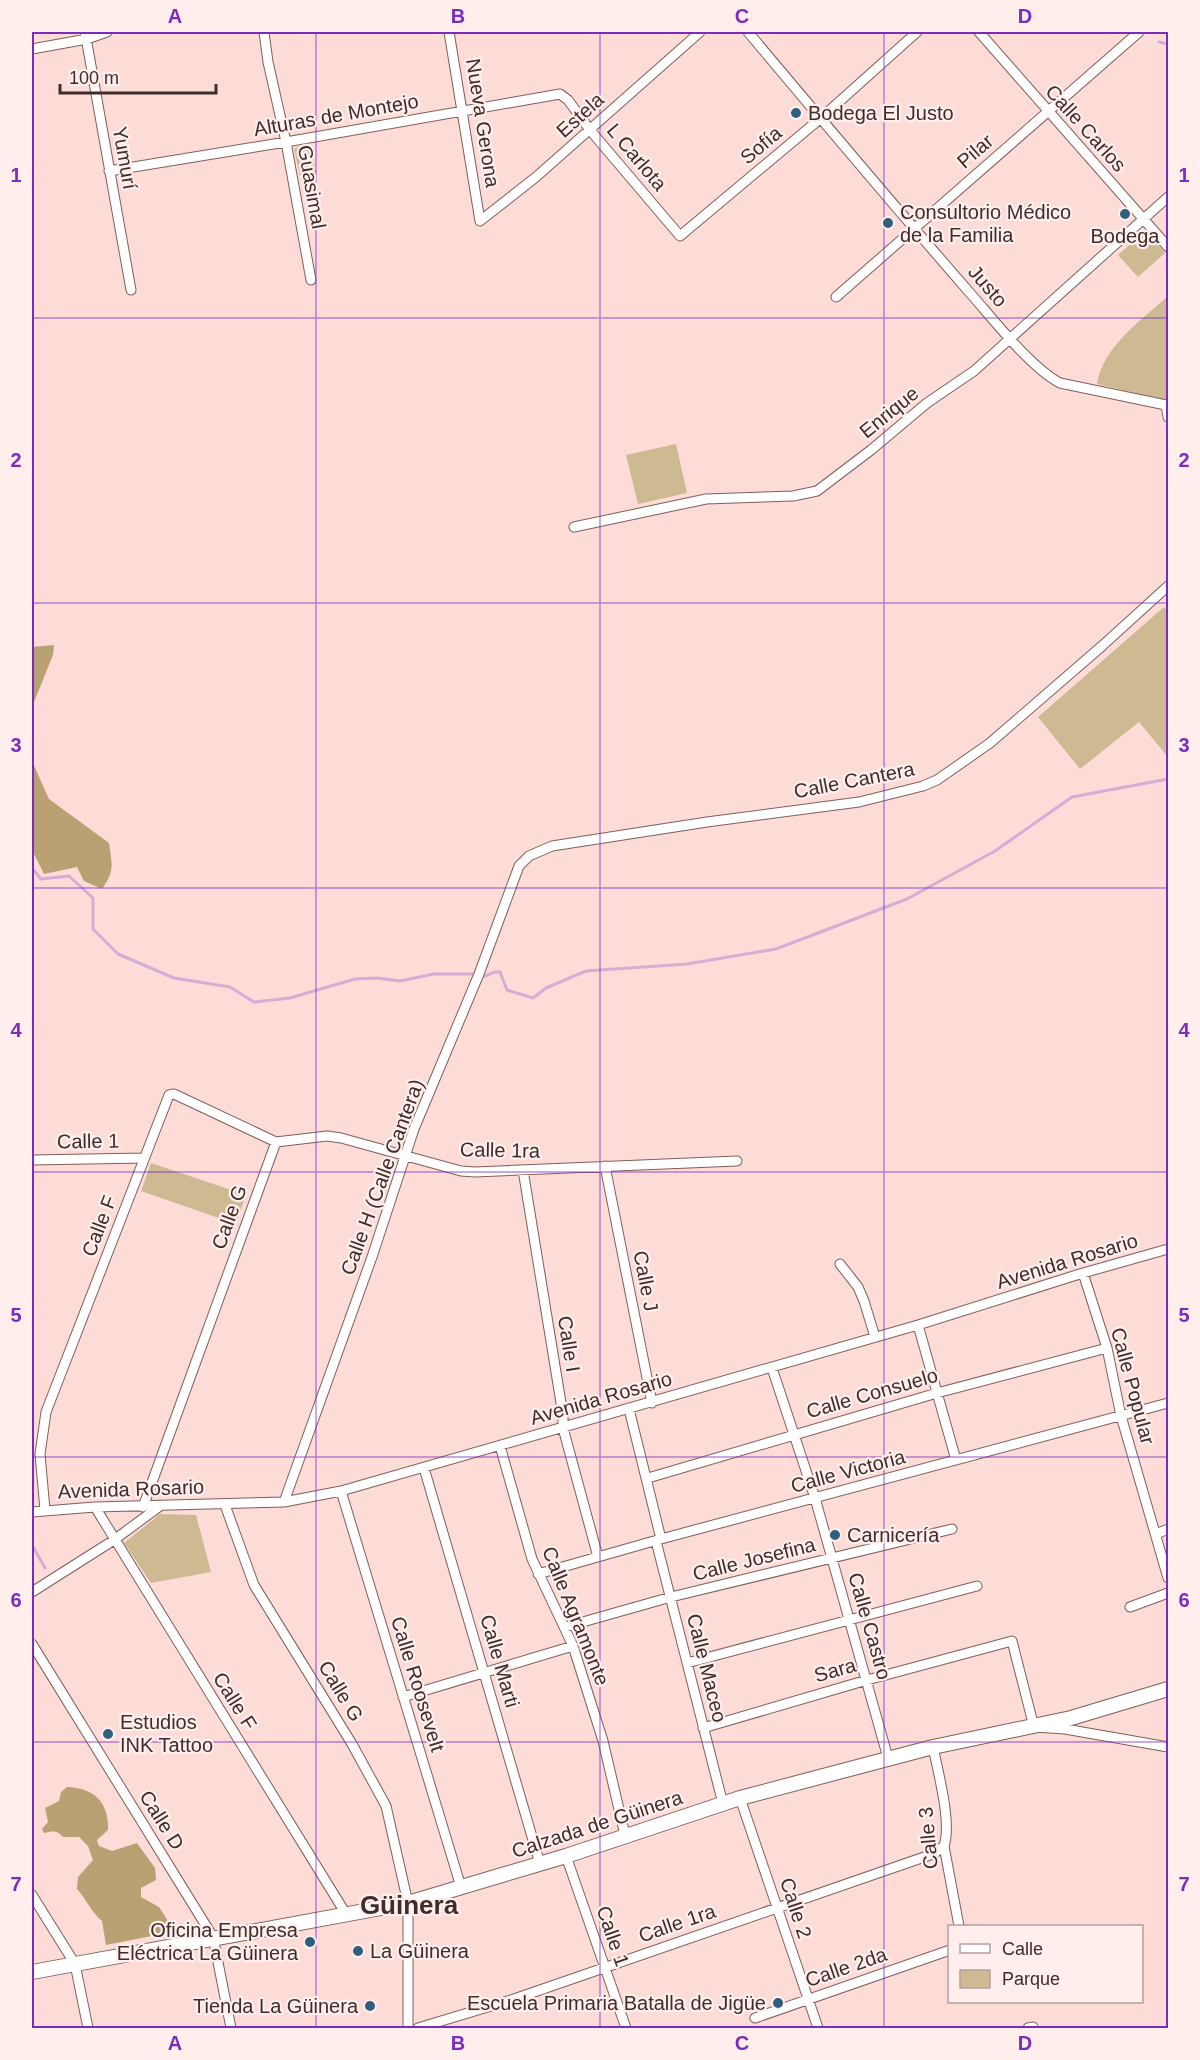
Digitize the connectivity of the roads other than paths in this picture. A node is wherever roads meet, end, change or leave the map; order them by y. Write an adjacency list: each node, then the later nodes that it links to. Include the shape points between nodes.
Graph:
1 (107, 32): 9 (street)
2 (264, 32): 16 (street, Guasimal)
3 (449, 32): 12 (street, Nueva Gerona)
4 (700, 32): 15 (street, Estela)
5 (748, 32): 14 (street, Justo)
6 (917, 32): 14 (street, Sofía)
7 (979, 32): 13 (street, Calle Carlos)
8 (1139, 32): 13 (street, Pilar)
9 (86, 35): 10 (street); 17 (street, Yumurí)
10 (32, 50)
11 (568, 100): 12 (street, Alturas de Montejo, via 560,94); 15 (street, L Carlota)
12 (463, 111): 16 (street, Alturas de Montejo); 20 (street, Nueva Gerona)
13 (1048, 112): 19 (street, Calle Carlos); 21 (street, Pilar)
14 (821, 118): 21 (street, Justo); 22 (street, Sofía)
15 (590, 130): 20 (street, Estela); 22 (street, L Carlota)
16 (286, 142): 17 (street, Alturas de Montejo); 24 (street, Guasimal)
17 (109, 171): 25 (street, Yumurí)
18 (1168, 197): 19 (street, Enrique)
19 (1143, 219): 23 (street, Calle Carlos); 27 (street, Enrique)
20 (480, 221)
21 (914, 228): 26 (street, Pilar); 27 (street, Justo)
22 (680, 236)
23 (1168, 248)
24 (311, 280)
25 (131, 290)
26 (836, 297)
27 (1011, 338): 28 (street, Justo, via 1060,384); 30 (street, Enrique, via 817,491 793,496 706,499)
28 (1167, 404): 29 (street, Justo)
29 (1168, 417)
30 (574, 528)
31 (1168, 586): 32 (street, Calle Cantera, via 990,743 936,780 859,802 552,846 529,856)
32 (519, 866): 34 (street, Calle H (Calle Cantera))
33 (276, 1142): 34 (street, Calle 1ra, via 327,1136); 35 (street, Calle F, via 174,1094 169,1095); 64 (street, Calle G)
34 (406, 1156): 39 (street, Calle 1ra, via 461,1171); 60 (street, Calle H (Calle Cantera))
35 (144, 1158): 36 (street, Calle 1); 65 (street, Calle F, via 46,1412 40,1454)
36 (32, 1160)
37 (737, 1161): 38 (street, Calle 1ra)
38 (605, 1166): 39 (street, Calle 1ra); 48 (street, Calle J)
39 (523, 1170): 52 (street, Calle I)
40 (1168, 1249): 42 (street, Avenida Rosario)
41 (840, 1264): 44 (street, via 858,1287)
42 (1083, 1273): 43 (street, Avenida Rosario); 45 (street, Calle Popular)
43 (918, 1325): 44 (street, Avenida Rosario); 47 (street)
44 (874, 1336): 46 (street, Avenida Rosario)
45 (1107, 1348): 47 (street, Calle Consuelo); 51 (street, Calle Popular)
46 (772, 1368): 48 (street, Avenida Rosario); 53 (street, Calle Castro)
47 (937, 1393): 53 (street, Calle Consuelo); 55 (street)
48 (652, 1403): 50 (street, Avenida Rosario)
49 (1168, 1403): 51 (street, Calle Victoria)
50 (629, 1409): 52 (street, Avenida Rosario); 57 (street, Calle Maceo)
51 (1122, 1416): 55 (street, Calle Victoria); 69 (street, Calle Popular)
52 (563, 1428): 54 (street, Avenida Rosario); 72 (street, Calle I)
53 (793, 1435): 57 (street, Calle Consuelo); 59 (street, Calle Castro)
54 (500, 1446): 56 (street, Avenida Rosario); 74 (street, Calle Agramonte)
55 (956, 1460): 59 (street, Calle Victoria)
56 (424, 1468): 58 (street, Avenida Rosario); 86 (street, Calle Marti)
57 (648, 1478): 71 (street, Calle Maceo)
58 (341, 1491): 60 (street, Avenida Rosario); 89 (street, Calle Roosevelt)
59 (815, 1498): 71 (street, Calle Victoria); 73 (street, Calle Castro)
60 (284, 1502): 61 (street, Avenida Rosario)
61 (225, 1505): 62 (street, Avenida Rosario); 103 (street, Calle G, via 254,1585 386,1806)
62 (160, 1506): 64 (street, Avenida Rosario); 70 (street)
63 (95, 1507): 64 (street, Avenida Rosario); 65 (street, Avenida Rosario); 70 (street, Calle F)
64 (143, 1507)
65 (45, 1510): 66 (street, Avenida Rosario)
66 (32, 1512)
67 (952, 1528): 73 (street, Calle Josefina)
68 (1168, 1529): 69 (street)
69 (1156, 1534): 75 (street, Calle Popular)
70 (114, 1540): 77 (street); 105 (street, Calle F)
71 (658, 1540): 72 (street, Calle Victoria); 79 (street, Calle Maceo)
72 (598, 1557): 74 (street, Calle Victoria)
73 (832, 1558): 79 (street, Calle Josefina); 81 (street, Calle Castro)
74 (538, 1574): 82 (street, Calle Agramonte)
75 (1168, 1578)
76 (977, 1586): 81 (street)
77 (32, 1592)
78 (1168, 1593): 80 (street)
79 (671, 1598): 82 (street, Calle Josefina); 85 (street, Calle Maceo)
80 (1130, 1606)
81 (849, 1619): 85 (street); 87 (street, Calle Castro)
82 (565, 1627): 84 (street, Calle Agramonte)
83 (32, 1644): 107 (street, Calle D)
84 (573, 1646): 86 (street); 97 (street, Calle Agramonte, via 603,1740)
85 (687, 1663): 91 (street, Calle Maceo)
86 (484, 1673): 89 (street); 100 (street, Calle Marti)
87 (867, 1680): 90 (street, Sara, via 1012,1641); 91 (street, Sara); 94 (street, Calle Castro)
88 (1168, 1689): 90 (main road, Calzada de Güinera)
89 (403, 1697): 101 (street, Calle Roosevelt)
90 (1034, 1727): 92 (main road, Calzada de Güinera); 93 (street)
91 (703, 1728): 96 (street, Calle Maceo)
92 (933, 1747): 94 (main road, Calzada de Güinera); 98 (street, Calle 3, via 944,1810)
93 (1168, 1747)
94 (888, 1758): 95 (main road, Calzada de Güinera)
95 (740, 1798): 96 (main road, Calzada de Güinera); 104 (street, Calle 2)
96 (723, 1804): 97 (main road, Calzada de Güinera)
97 (625, 1835): 99 (main road, Calzada de Güinera)
98 (944, 1846): 104 (street, Calle 1ra, via 933,1854); 106 (street, Calle 3)
99 (566, 1856): 100 (main road, Calzada de Güinera); 110 (street, Calle 1)
100 (540, 1863): 101 (main road, Calzada de Güinera)
101 (461, 1887): 103 (main road, Calzada de Güinera)
102 (32, 1895): 109 (street)
103 (408, 1903): 105 (main road, Calzada de Güinera); 116 (street, Calle G)
104 (777, 1908): 110 (street, Calle 1ra); 112 (street, Calle 2)
105 (346, 1914): 107 (main road, Calzada de Güinera)
106 (959, 1925)
107 (213, 1937): 109 (main road, Calzada de Güinera); 115 (street, Calle D)
108 (948, 1951): 112 (street, Calle 2da)
109 (75, 1964): 111 (main road, Calzada de Güinera); 114 (street)
110 (605, 1966): 117 (street, Calle 1ra, via 513,2000); 118 (street, Calle 1)
111 (32, 1972)
112 (807, 1999): 113 (street, Calle 2da); 119 (street, Calle 2)
113 (755, 2018)
114 (88, 2028)
115 (231, 2028)
116 (408, 2028)
117 (418, 2028)
118 (626, 2028)
119 (818, 2028)

